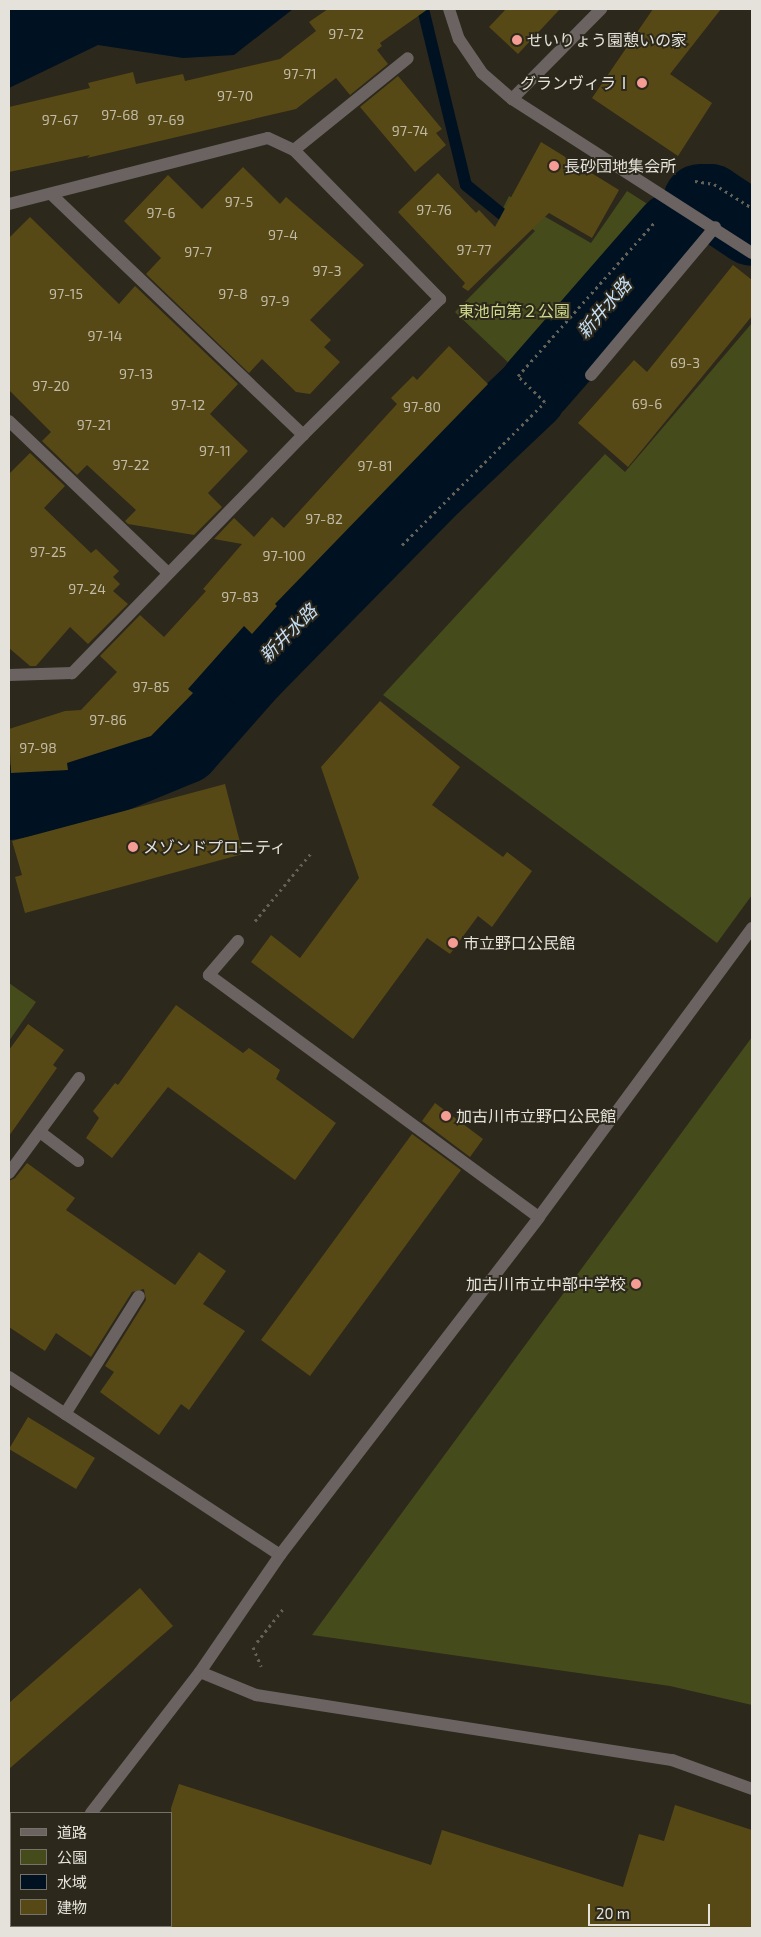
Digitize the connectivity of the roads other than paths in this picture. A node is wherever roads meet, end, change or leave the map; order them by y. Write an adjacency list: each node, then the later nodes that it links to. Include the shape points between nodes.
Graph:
1 (448, 9): 4 (street, via 459,39 482,73)
2 (601, 9): 4 (street)
3 (408, 58): 5 (street)
4 (512, 99): 8 (street, via 700,222)
5 (294, 150): 6 (street, via 268,138); 12 (street, via 440,299)
6 (51, 194): 7 (street); 12 (street)
7 (9, 204)
8 (715, 227): 9 (street); 10 (street)
9 (752, 252)
10 (591, 375)
11 (9, 421): 13 (street)
12 (303, 435): 13 (street)
13 (168, 573): 14 (street, via 72,673)
14 (9, 675)
15 (752, 928): 21 (street)
16 (238, 941): 21 (street, via 209,975)
17 (79, 1078): 18 (street)
18 (40, 1132): 19 (street); 20 (street)
19 (78, 1161)
20 (9, 1173)
21 (539, 1217): 25 (street)
22 (139, 1296): 24 (street)
23 (9, 1377): 24 (street)
24 (65, 1414): 25 (street)
25 (280, 1555): 26 (street)
26 (200, 1672): 27 (street, via 256,1695 672,1760); 28 (street)
27 (752, 1789)
28 (92, 1812)

